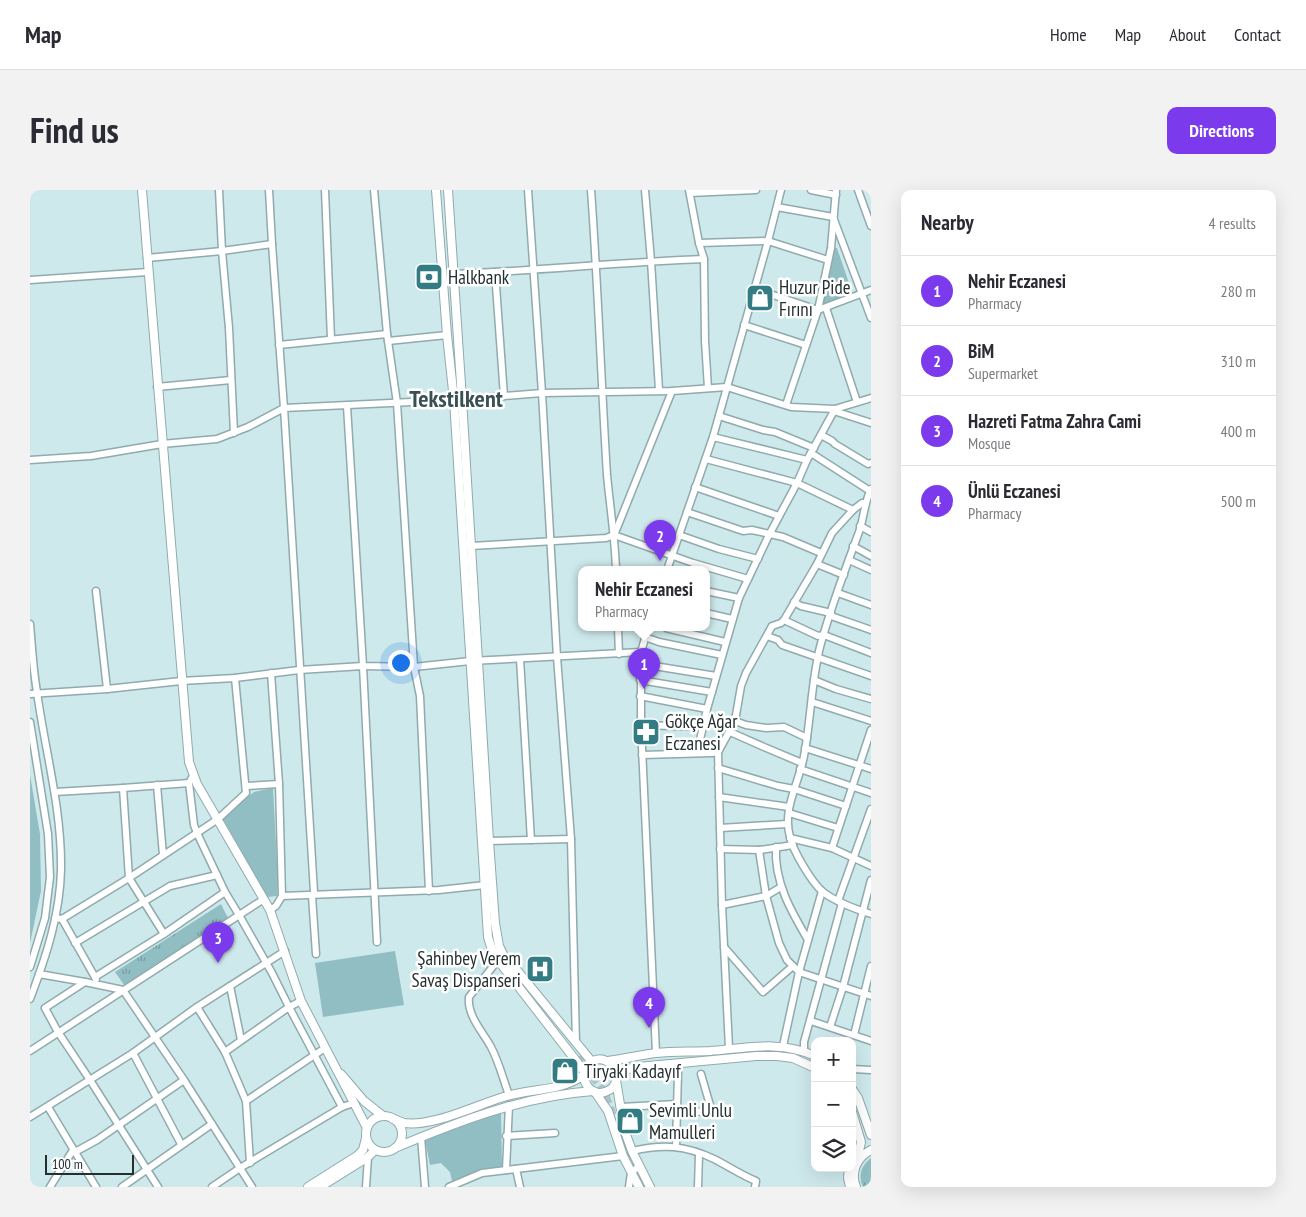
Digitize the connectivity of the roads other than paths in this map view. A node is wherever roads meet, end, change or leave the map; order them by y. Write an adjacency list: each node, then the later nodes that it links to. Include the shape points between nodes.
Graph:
1 (142, 190): 26 (main road)
2 (219, 190): 25 (street)
3 (269, 190): 24 (street)
4 (325, 190): 45 (street)
5 (374, 190): 44 (street)
6 (436, 190): 43 (main road)
7 (448, 190): 34 (main road)
8 (528, 190): 31 (street)
9 (591, 190): 30 (street)
10 (645, 190): 29 (street)
11 (756, 190): 15 (street)
12 (781, 190): 17 (street)
13 (811, 190): 16 (street)
14 (858, 190): 19 (street)
15 (689, 191): 22 (street)
16 (836, 192): 18 (street)
17 (777, 207): 18 (street); 21 (street)
18 (833, 217): 20 (street); 23 (street)
19 (871, 226)
20 (832, 236): 23 (street); 28 (street)
21 (768, 241): 22 (street); 28 (street); 36 (street)
22 (699, 243): 27 (street)
23 (843, 243): 38 (street)
24 (272, 244): 25 (street); 46 (street)
25 (222, 251): 26 (street); 48 (street)
26 (147, 258): 32 (main road)
27 (704, 259): 29 (street); 51 (street)
28 (828, 260): 40 (street)
29 (651, 261): 30 (street); 52 (street)
30 (597, 266): 31 (street); 54 (street)
31 (534, 270): 33 (street); 55 (street)
32 (148, 272): 35 (street); 49 (main road)
33 (494, 272): 34 (street); 56 (street)
34 (453, 274): 58 (main road)
35 (30, 280)
36 (755, 289): 40 (street); 42 (street)
37 (871, 290): 38 (street)
38 (862, 294): 39 (street); 41 (street)
39 (826, 308): 40 (street); 60 (street)
40 (818, 310): 47 (street)
41 (871, 318)
42 (744, 325): 47 (street); 50 (street)
43 (447, 335): 44 (street); 58 (main road)
44 (388, 338): 45 (street); 59 (street)
45 (331, 339): 46 (street)
46 (279, 345): 63 (street)
47 (806, 345): 61 (street)
48 (231, 380): 49 (street); 67 (street)
49 (157, 387): 70 (main road)
50 (727, 387): 51 (street); 61 (street); 65 (street)
51 (708, 388): 53 (street)
52 (659, 390): 53 (street); 54 (street)
53 (672, 390): 85 (street)
54 (603, 392): 55 (street); 85 (street)
55 (542, 393): 56 (street); 88 (street)
56 (504, 396): 58 (street)
57 (871, 398): 60 (street)
58 (458, 400): 59 (street); 89 (main road); 130 (main road)
59 (397, 402): 62 (street); 134 (street)
60 (857, 402): 64 (street)
61 (786, 405): 64 (street)
62 (347, 406): 63 (street); 133 (street)
63 (284, 408): 67 (street); 135 (street)
64 (835, 410): 66 (street); 68 (street)
65 (720, 416): 69 (street); 71 (street, via 775,432)
66 (871, 423)
67 (234, 433): 70 (street, via 200,442)
68 (821, 436): 71 (street); 75 (street)
69 (713, 437): 72 (street); 74 (street)
70 (162, 444): 73 (street, via 91,456); 142 (main road)
71 (812, 450): 74 (street); 78 (street)
72 (706, 458): 76 (street); 77 (street)
73 (30, 460)
74 (807, 460): 76 (street)
75 (871, 463)
76 (797, 483): 80 (street); 82 (street)
77 (696, 488): 81 (street); 82 (street)
78 (870, 490): 79 (street)
79 (868, 505): 80 (street, via 862,503); 83 (street)
80 (853, 510): 91 (street, via 832,533)
81 (688, 512): 86 (street); 87 (street, via 743,531)
82 (779, 516): 87 (street)
83 (860, 526): 84 (street); 90 (street)
84 (871, 532)
85 (614, 535): 88 (street); 92 (street); 97 (street)
86 (679, 535): 92 (street); 94 (street)
87 (769, 535): 91 (street, via 783,537); 94 (street)
88 (552, 541): 89 (street); 127 (street)
89 (471, 546): 131 (main road)
90 (853, 546): 93 (street); 95 (street)
91 (821, 553): 96 (street)
92 (672, 556): 98 (street); 99 (street)
93 (871, 556)
94 (758, 559): 103 (street)
95 (848, 560): 101 (street); 102 (street)
96 (817, 564): 102 (street); 108 (street)
97 (616, 566)
98 (668, 566)
99 (700, 566)
100 (710, 569): 103 (street)
101 (871, 570)
102 (844, 575): 106 (street)
103 (748, 579): 107 (street)
104 (96, 591): 143 (street)
105 (710, 592): 107 (street)
106 (838, 593): 109 (street); 111 (street)
107 (739, 598): 112 (street)
108 (794, 602): 111 (street); 113 (street)
109 (871, 605)
110 (710, 613): 112 (street)
111 (831, 614): 115 (street); 119 (street)
112 (732, 619): 122 (street)
113 (784, 620): 119 (street, via 818,636); 120 (street, via 772,626)
114 (30, 624): 145 (street)
115 (871, 630)
116 (618, 631): 125 (street)
117 (647, 631): 121 (street)
118 (679, 631): 122 (street)
119 (824, 635): 124 (street); 128 (street)
120 (767, 636): 128 (street); 150 (street, via 741,686)
121 (645, 637): 123 (street); 126 (street)
122 (725, 642): 126 (street)
123 (640, 652): 125 (street); 132 (street)
124 (871, 653)
125 (619, 654): 127 (street)
126 (722, 655): 137 (street)
127 (557, 657): 129 (street); 185 (street)
128 (818, 658): 138 (street); 141 (street)
129 (520, 659): 131 (street); 187 (street)
130 (470, 661): 131 (street); 134 (street); 200 (main road)
131 (478, 661): 188 (main road)
132 (642, 664): 137 (street); 140 (street)
133 (363, 666): 134 (street); 135 (street); 205 (street)
134 (414, 667): 202 (street, via 420,705)
135 (299, 670): 136 (street); 207 (street)
136 (271, 673): 139 (street); 168 (street)
137 (716, 676): 144 (street)
138 (871, 676)
139 (235, 678): 142 (street); 170 (street)
140 (640, 680): 144 (street); 146 (street)
141 (814, 680): 147 (street); 148 (street)
142 (181, 681): 143 (street); 167 (main road)
143 (107, 689): 145 (street)
144 (712, 692): 149 (street)
145 (33, 693): 174 (street)
146 (640, 696): 149 (street); 153 (street)
147 (871, 699)
148 (812, 702): 151 (street); 157 (street)
149 (706, 709): 154 (street)
150 (735, 721): 156 (street); 157 (street, via 766,728 784,727)
151 (871, 721)
152 (30, 722): 231 (street, via 48,834 50,877 45,918)
153 (641, 725): 154 (street); 162 (street)
154 (703, 727): 160 (street)
155 (871, 730): 158 (street)
156 (730, 732): 161 (street); 164 (street)
157 (807, 738): 159 (street)
158 (869, 745): 163 (street)
159 (805, 748): 163 (street); 164 (street)
160 (697, 752): 161 (street); 162 (street)
161 (718, 752): 165 (street)
162 (642, 755): 262 (street)
163 (860, 764): 166 (street); 171 (street)
164 (801, 766): 171 (street); 173 (street)
165 (718, 768): 173 (street); 176 (street)
166 (871, 769)
167 (191, 779): 169 (street); 180 (main road); 184 (street)
168 (279, 784): 170 (street); 206 (street)
169 (157, 785): 172 (street); 194 (street)
170 (246, 786): 180 (street, via 246,793)
171 (852, 786): 175 (street); 177 (street)
172 (122, 788): 174 (street); 198 (street)
173 (794, 789): 177 (street); 179 (street)
174 (55, 792): 217 (street, via 61,870)
175 (871, 793)
176 (719, 797): 179 (street); 182 (street)
177 (846, 806): 183 (street)
178 (871, 809): 195 (street)
179 (789, 810): 181 (street); 183 (street)
180 (218, 819): 184 (street); 209 (main road)
181 (787, 824): 182 (street); 186 (street)
182 (720, 828): 192 (street)
183 (838, 828): 191 (street)
184 (197, 832): 194 (street); 197 (street)
185 (571, 838): 187 (street); 254 (street)
186 (790, 838): 189 (street); 191 (street)
187 (531, 840): 188 (street)
188 (489, 841): 219 (main road)
189 (793, 845): 190 (street); 203 (street, via 802,864)
190 (776, 847): 193 (street); 201 (street)
191 (832, 848): 195 (street)
192 (720, 849): 193 (street); 212 (street)
193 (758, 850): 208 (street)
194 (163, 855): 198 (street)
195 (854, 858): 196 (street); 211 (street)
196 (871, 866)
197 (217, 875): 204 (street); 210 (street, via 176,883)
198 (129, 878): 210 (street); 217 (street)
199 (871, 880): 214 (street)
200 (485, 885): 202 (street); 224 (main road, via 488,937)
201 (781, 887): 208 (street); 220 (street)
202 (429, 891): 205 (street)
203 (822, 891): 211 (street); 220 (street)
204 (225, 892): 216 (street); 218 (street)
205 (374, 893): 207 (street); 221 (street)
206 (282, 896): 207 (street); 213 (street)
207 (312, 896): 226 (street)
208 (766, 896): 212 (street); 229 (street, via 779,944)
209 (264, 899): 213 (main road); 216 (street)
210 (144, 901): 218 (street); 222 (street)
211 (840, 902): 214 (street); 236 (street)
212 (722, 905): 223 (street)
213 (270, 910): 225 (main road)
214 (863, 912): 215 (street); 240 (street)
215 (871, 914)
216 (240, 915): 228 (street); 241 (street)
217 (59, 918): 222 (street); 234 (street)
218 (164, 934): 235 (street)
219 (497, 937): 233 (main road); 254 (main road, via 517,970)
220 (808, 940): 232 (street)
221 (377, 942)
222 (75, 943): 235 (street)
223 (724, 947): 229 (street, via 763,992); 257 (street)
224 (492, 950): 227 (main road); 233 (main road)
225 (285, 951): 228 (street); 244 (main road)
226 (316, 954)
227 (498, 960): 273 (main road); 279 (street, via 469,998 468,1004 492,1048)
228 (265, 962): 239 (street); 246 (street)
229 (793, 966): 232 (street)
230 (871, 966): 242 (street)
231 (30, 967)
232 (799, 972): 236 (street); 255 (street)
233 (512, 973): 265 (main road)
234 (39, 974): 237 (street); 243 (street)
235 (95, 978): 238 (street)
236 (821, 980): 240 (street); 247 (street)
237 (85, 982): 238 (street); 249 (street, via 45,1008)
238 (98, 985): 241 (street)
239 (230, 986): 245 (street); 252 (street)
240 (843, 987): 242 (street); 248 (street)
241 (123, 990): 249 (street); 251 (street)
242 (868, 995): 250 (street)
243 (30, 999)
244 (301, 1001): 246 (street); 256 (main road)
245 (197, 1007): 251 (street); 260 (street)
246 (289, 1007): 252 (street); 263 (street)
247 (811, 1021): 248 (street); 259 (street)
248 (830, 1027): 250 (street)
249 (58, 1032): 258 (street); 276 (street)
250 (854, 1035): 253 (street)
251 (155, 1039): 261 (street); 277 (street)
252 (241, 1040): 260 (street)
253 (871, 1041)
254 (576, 1043): 267 (main road)
255 (783, 1046): 257 (main road); 259 (main road)
256 (325, 1048): 263 (street); 266 (main road)
257 (729, 1048): 262 (main road)
258 (30, 1050)
259 (804, 1051): 264 (main road)
260 (225, 1052): 282 (street)
261 (133, 1053): 276 (street); 280 (street)
262 (656, 1053): 268 (main road)
263 (314, 1054): 282 (street); 286 (street)
264 (811, 1054)
265 (578, 1057)
266 (332, 1060): 283 (main road); 290 (main road, via 364,1101)
267 (592, 1062): 268 (main road); 273 (main road)
268 (608, 1062): 275 (main road, via 615,1069)
269 (811, 1066): 275 (main road, via 793,1058 756,1056 638,1067 628,1069)
270 (856, 1069): 271 (street)
271 (871, 1070)
272 (678, 1072): 288 (street)
273 (584, 1073): 278 (main road, via 584,1082); 279 (main road, via 572,1083 562,1086)
274 (701, 1074): 288 (street, via 712,1112)
275 (616, 1078): 278 (main road, via 606,1092); 287 (main road)
276 (90, 1080): 285 (street); 294 (street)
277 (184, 1080): 280 (street); 295 (street)
278 (594, 1092): 284 (main road); 311 (main road, via 608,1111)
279 (509, 1095): 292 (main road, via 439,1118 404,1123)
280 (158, 1098): 294 (street); 303 (street)
281 (856, 1098): 289 (main road)
282 (246, 1101): 315 (street)
283 (354, 1103): 286 (street); 297 (main road)
284 (509, 1105): 300 (street); 301 (main road)
285 (48, 1106): 291 (street); 308 (street)
286 (342, 1107): 315 (street)
287 (621, 1107): 288 (street); 309 (main road)
288 (677, 1107): 305 (street)
289 (862, 1110): 293 (main road); 299 (main road)
290 (383, 1116): 292 (main road); 297 (main road, via 373,1119)
291 (30, 1117)
292 (393, 1118): 304 (main road, via 402,1133)
293 (871, 1118)
294 (118, 1124): 308 (street, via 97,1140); 318 (street)
295 (212, 1124): 303 (street); 317 (street)
296 (856, 1125): 312 (main road, via 861,1142)
297 (366, 1128): 302 (main road)
298 (555, 1133): 300 (street)
299 (871, 1135)
300 (506, 1136): 320 (street)
301 (421, 1137): 304 (main road); 333 (street)
302 (366, 1138): 306 (main road); 330 (main road, via 363,1150 357,1156)
303 (181, 1144): 318 (street)
304 (395, 1148): 306 (main road, via 382,1152)
305 (676, 1148): 309 (street, via 656,1146); 310 (street)
306 (375, 1150): 313 (main road)
307 (871, 1150): 314 (main road)
308 (74, 1151): 324 (street); 325 (street)
309 (632, 1151): 316 (main road)
310 (699, 1154): 339 (street); 340 (street, via 756,1180)
311 (623, 1156): 319 (street); 323 (main road)
312 (856, 1156)
313 (368, 1157): 331 (main road); 332 (street)
314 (856, 1160)
315 (250, 1162): 317 (street)
316 (640, 1166): 323 (street); 338 (main road)
317 (240, 1168): 328 (street); 329 (street)
318 (147, 1169): 326 (street); 327 (street)
319 (516, 1169): 320 (street); 335 (street)
320 (506, 1170): 334 (street, via 482,1173)
321 (848, 1172): 341 (main road)
322 (853, 1172): 342 (main road)
323 (632, 1173): 336 (street); 337 (main road)
324 (50, 1187)
325 (96, 1187)
326 (122, 1187)
327 (158, 1187)
328 (212, 1187)
329 (252, 1187)
330 (308, 1187)
331 (320, 1187)
332 (366, 1187)
333 (425, 1187)
334 (450, 1187)
335 (520, 1187)
336 (629, 1187)
337 (639, 1187)
338 (650, 1187)
339 (698, 1187)
340 (755, 1187)
341 (850, 1187)
342 (856, 1187)

